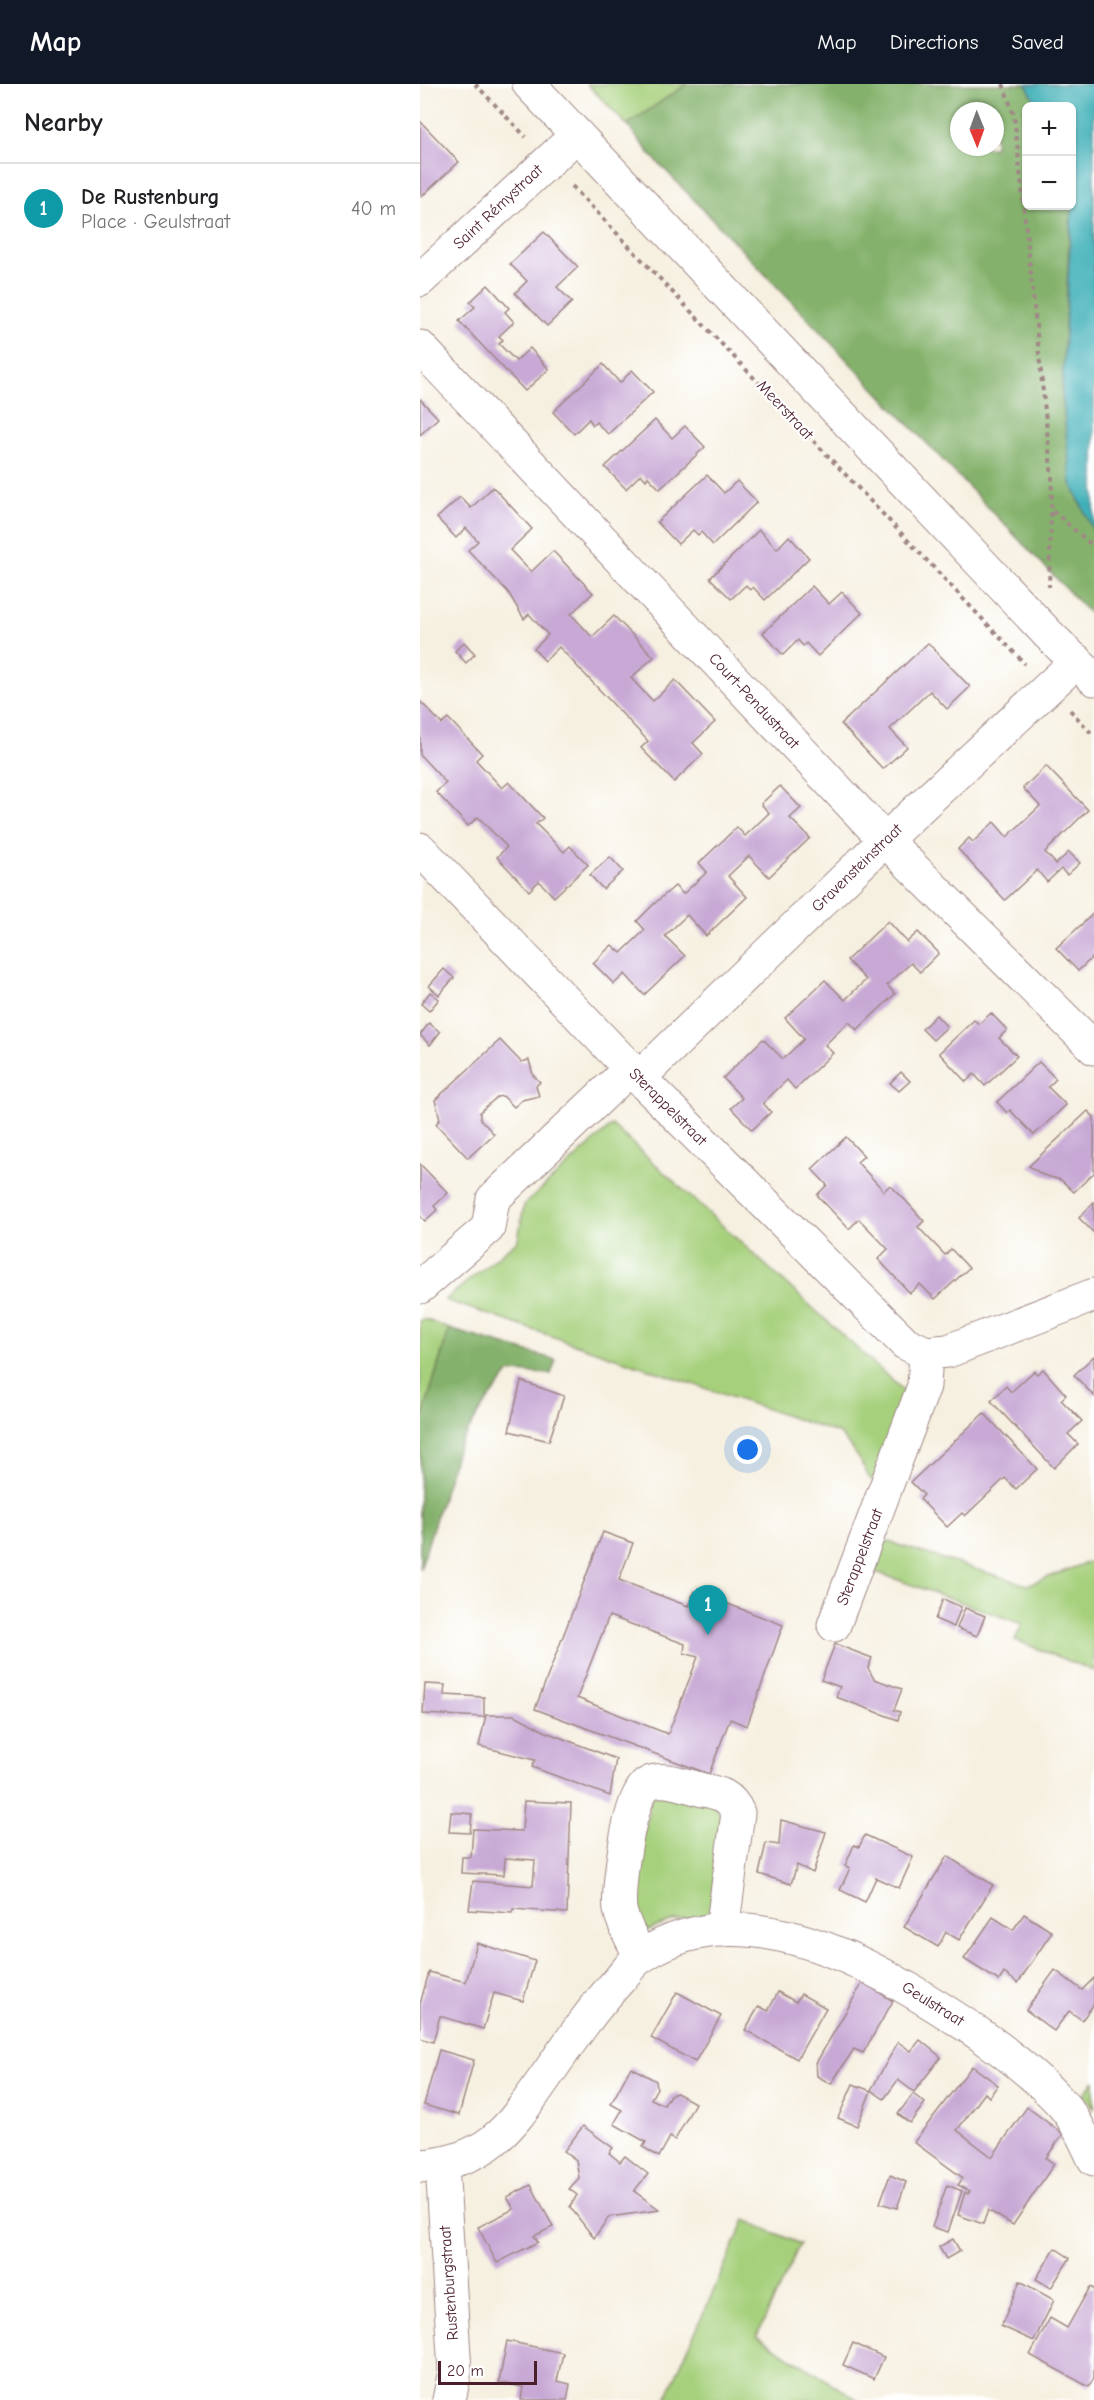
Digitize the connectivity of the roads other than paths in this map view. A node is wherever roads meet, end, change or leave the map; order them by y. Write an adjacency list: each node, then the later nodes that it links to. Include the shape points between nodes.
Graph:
1 (529, 84): 2 (street)
2 (577, 135): 3 (street, Saint Rémystraat); 5 (street)
3 (420, 280)
4 (420, 347): 6 (street, Court-Pendustraat)
5 (1085, 670): 6 (street, Gravensteinstraat, via 1048,687)
6 (885, 840): 8 (street, Court-Pendustraat); 9 (street, Gravensteinstraat)
7 (420, 849): 9 (street, Sterappelstraat)
8 (1094, 1048)
9 (634, 1073): 10 (street, Gravensteinstraat, via 493,1199 488,1228); 12 (street, Sterappelstraat, via 905,1343)
10 (420, 1287)
11 (1094, 1295): 12 (street, via 948,1351)
12 (926, 1353): 13 (street, Sterappelstraat, via 924,1386)
13 (834, 1625)
14 (722, 1930): 15 (street, Geulstraat, via 675,1939); 15 (street, via 738,1813 733,1801 722,1794 671,1783 647,1783 638,1793 627,1831 620,1910); 16 (street, Geulstraat, via 809,1940 867,1963 960,2019 1062,2105)
15 (640, 1956): 17 (street, Geulstraat, via 597,2004 511,2126 480,2152)
16 (1094, 2159)
17 (431, 2165): 18 (street, Rustenburgstraat, via 455,2371)
18 (449, 2400)

